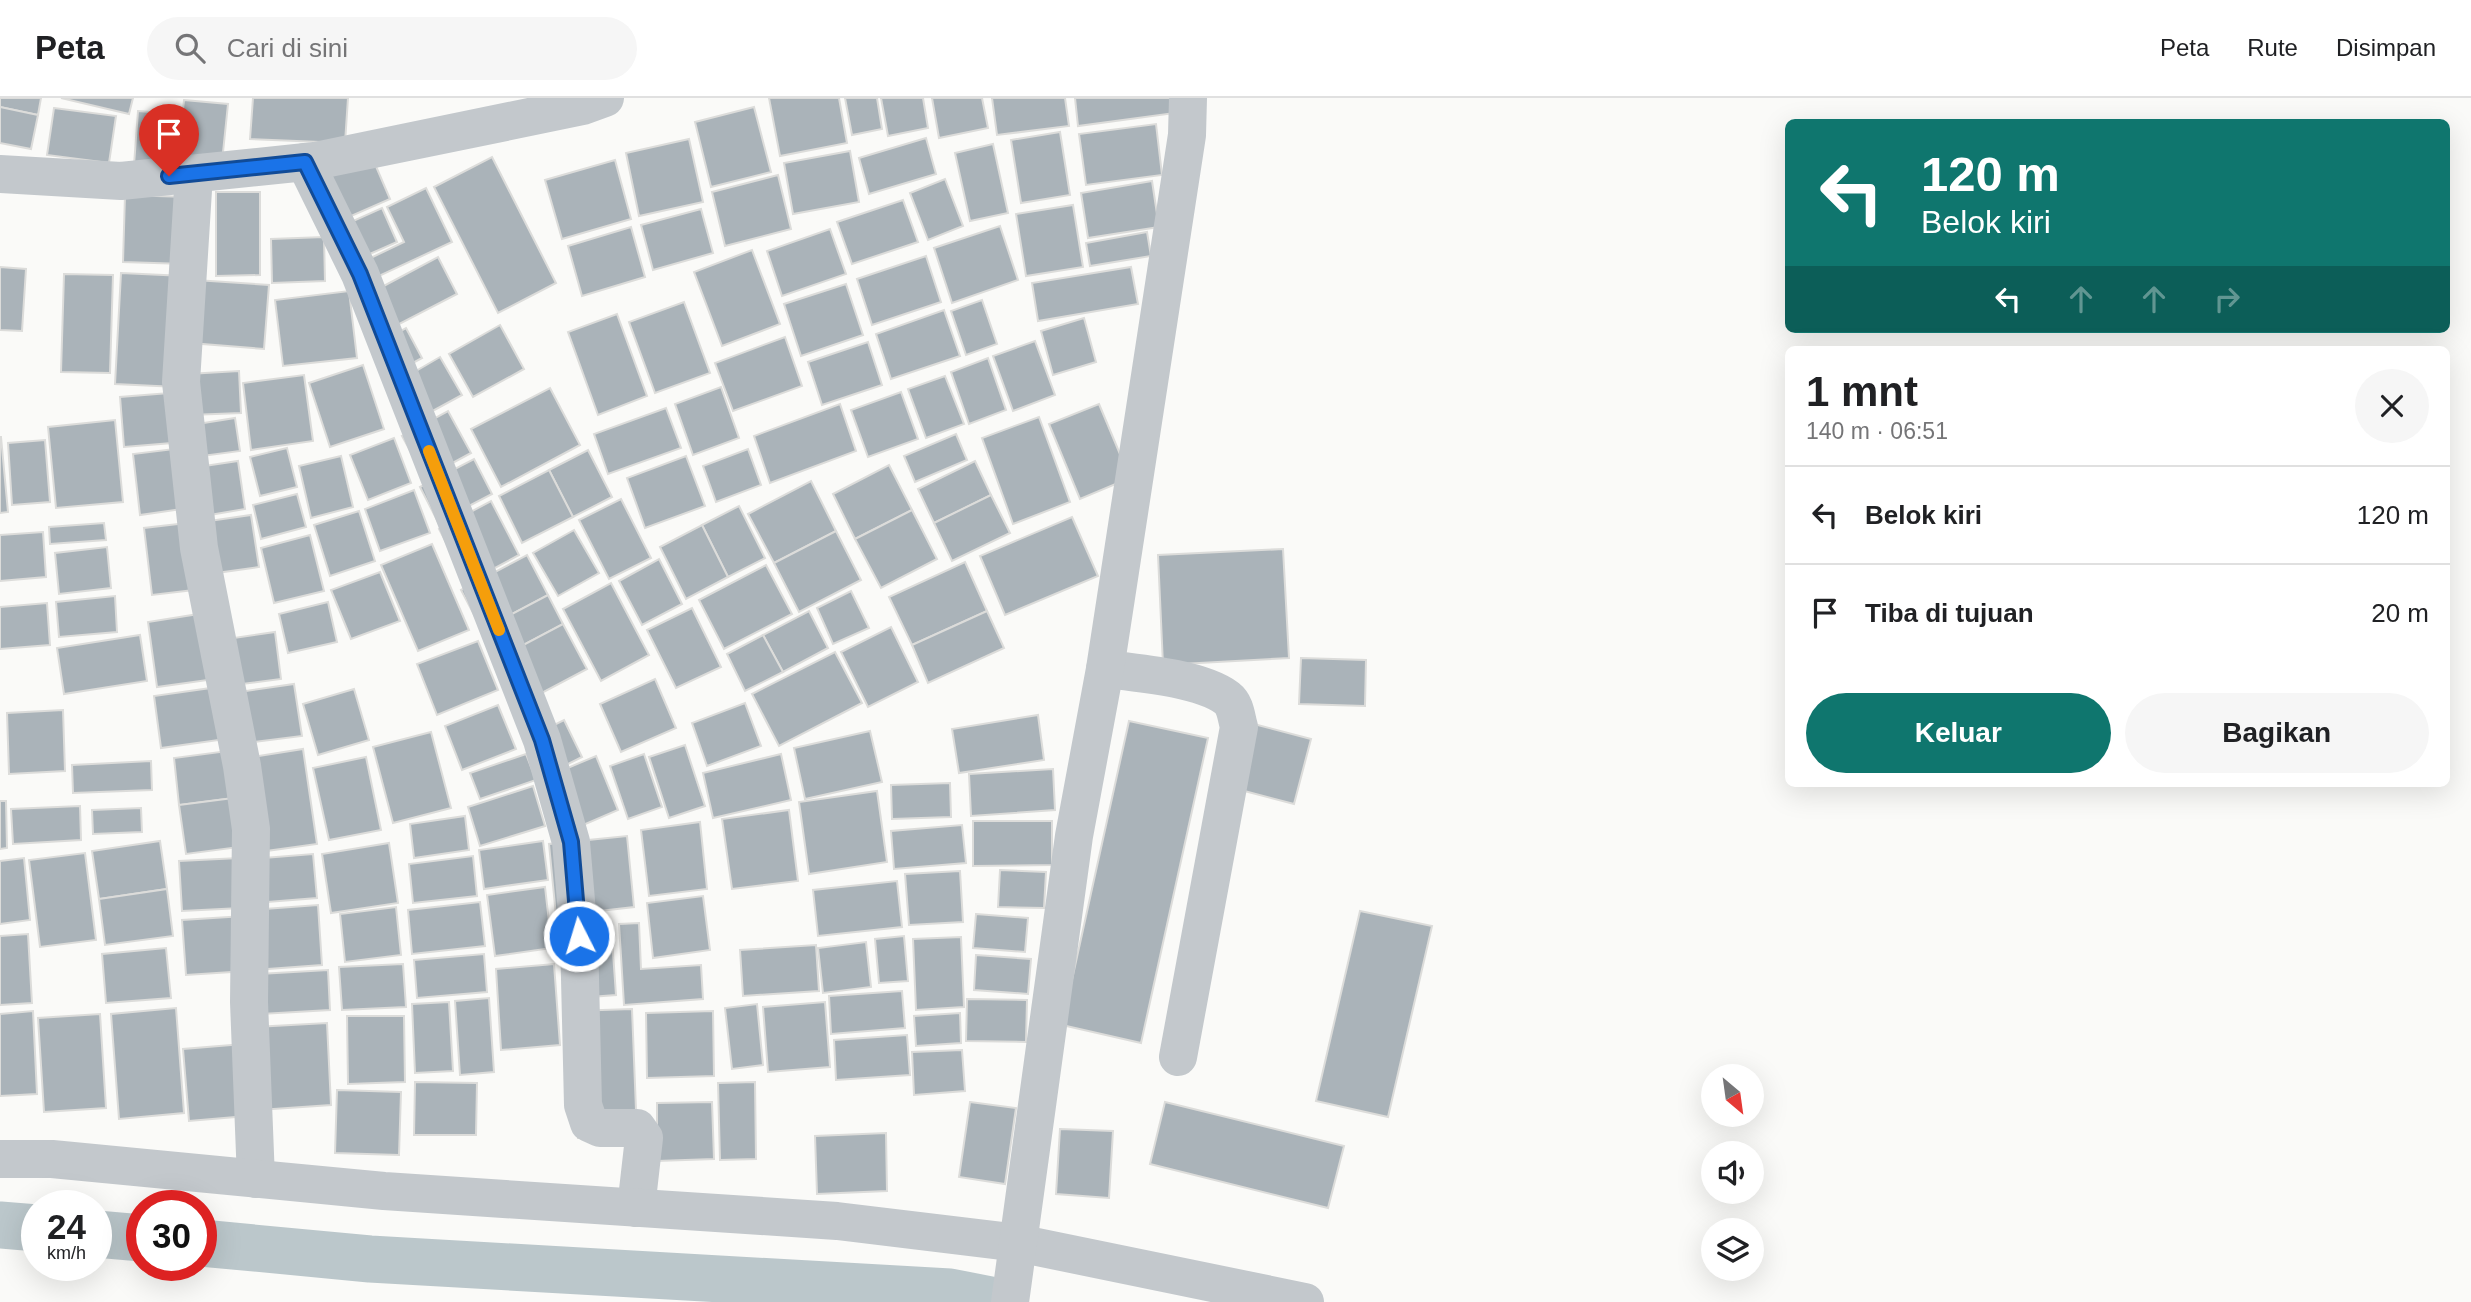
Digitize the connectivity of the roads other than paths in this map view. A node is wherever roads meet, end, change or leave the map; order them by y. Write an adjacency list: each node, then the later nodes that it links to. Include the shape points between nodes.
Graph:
1 (603, 98): 3 (street)
2 (1188, 98): 6 (street)
3 (305, 162): 5 (street); 10 (street, via 360,274 542,740 571,842 579,936 583,1105 589,1123 600,1128 637,1128 644,1138)
4 (0, 174): 5 (street, via 121,181)
5 (194, 174): 9 (street, via 181,382 199,548 251,829 249,1002)
6 (1105, 669): 7 (street, via 1182,680 1226,697 1239,727); 11 (street, via 1074,836)
7 (1178, 1057)
8 (0, 1159): 9 (street, via 52,1159)
9 (256, 1178): 10 (street)
10 (636, 1208): 11 (street, via 837,1221)
11 (1016, 1248): 12 (street); 13 (street)
12 (1010, 1302)
13 (1305, 1302)

